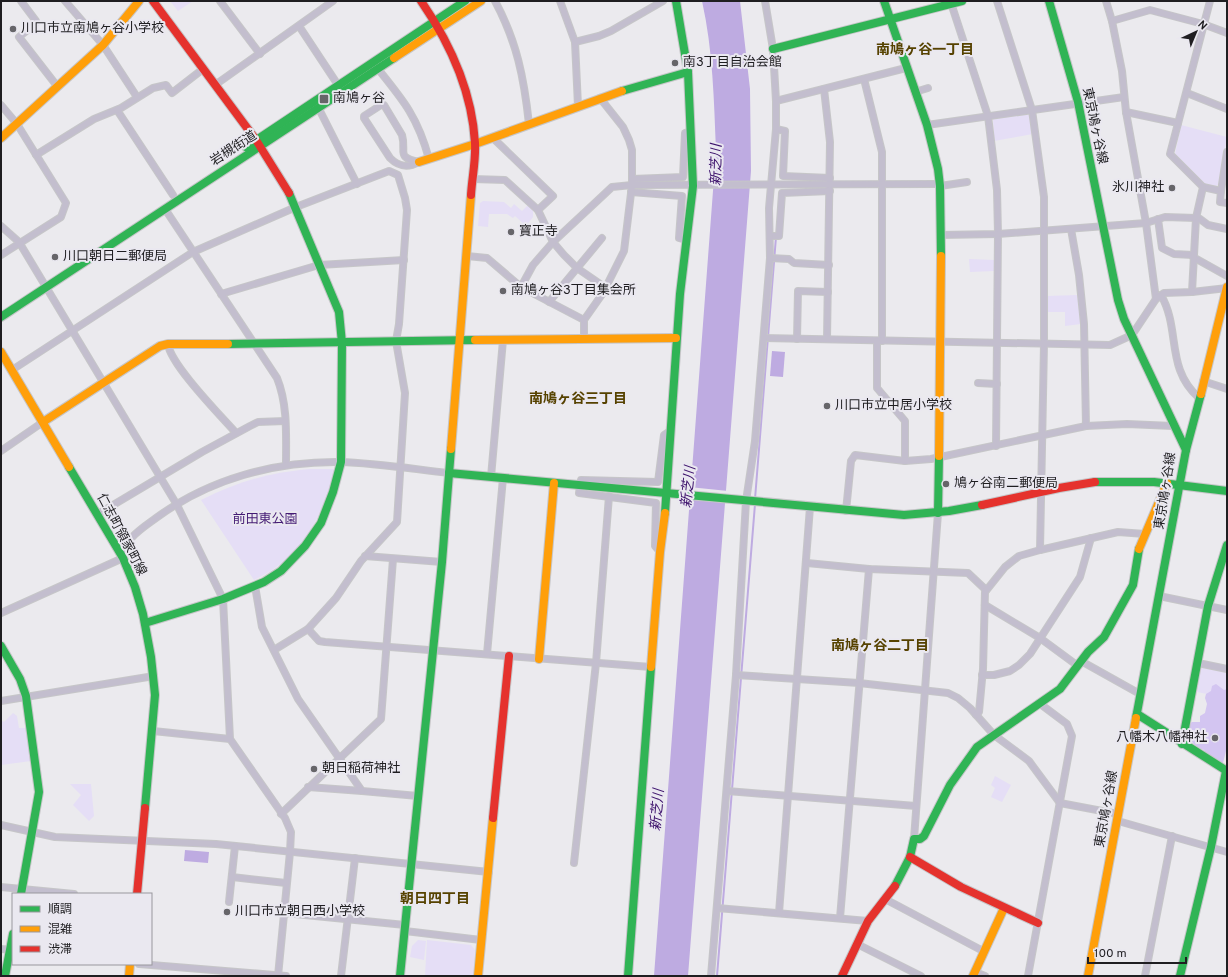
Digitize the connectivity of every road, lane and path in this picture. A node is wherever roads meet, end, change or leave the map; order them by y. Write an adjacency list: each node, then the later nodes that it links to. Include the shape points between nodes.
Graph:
1 (21, 1): 42 (street, via 36,20 19,37)
2 (65, 1): 32 (street)
3 (139, 1): 32 (main road)
4 (153, 1): 36 (main road)
5 (220, 1): 34 (street)
6 (320, 1): 23 (street)
7 (333, 1): 23 (street)
8 (421, 1): 25 (main road)
9 (465, 1): 25 (main road, 岩槻街道)
10 (481, 1): 29 (main road, 岩槻街道)
11 (495, 1): 62 (street, via 513,38 525,87)
12 (560, 1): 31 (street)
13 (663, 1): 31 (street, via 611,31)
14 (676, 1): 38 (main road)
15 (765, 1): 33 (street)
16 (884, 1): 24 (main road)
17 (962, 1): 22 (main road)
18 (997, 1): 57 (street)
19 (1049, 1): 51 (main road, 東京鳩ヶ谷線)
20 (1106, 1): 26 (street)
21 (1210, 1): 27 (street)
22 (952, 3): 24 (main road); 59 (street)
23 (325, 7): 28 (street)
24 (890, 20): 33 (main road); 35 (main road)
25 (435, 21): 29 (main road); 41 (main road, 岩槻街道)
26 (1112, 21): 27 (street, via 1150,10); 48 (street, via 1122,71)
27 (1203, 24): 30 (street); 46 (street)
28 (299, 26): 34 (street); 41 (street)
29 (440, 29): 37 (main road, 岩槻街道); 69 (main road, via 458,64 473,121)
30 (1227, 33)
31 (576, 42): 53 (street)
32 (103, 45): 42 (main road); 47 (street)
33 (773, 49): 50 (street)
34 (260, 54): 40 (street)
35 (906, 68): 39 (street); 45 (main road)
36 (203, 69): 40 (main road); 47 (street, via 172,93 166,86 154,88)
37 (378, 69): 54 (main road, 岩槻街道); 74 (street, via 415,119)
38 (688, 72): 49 (main road); 65 (main road)
39 (864, 79): 44 (street); 81 (street, via 882,152)
40 (215, 85): 68 (main road)
41 (338, 85): 68 (main road, 岩槻街道)
42 (57, 86): 61 (main road)
43 (928, 88): 45 (street)
44 (824, 89): 50 (street); 77 (street, via 830,142)
45 (915, 92): 63 (main road)
46 (1187, 93): 55 (street); 60 (street)
47 (137, 97): 56 (street)
48 (1124, 97): 51 (street); 58 (street)
49 (600, 98): 53 (main road); 78 (street, via 623,127 629,140 632,150)
50 (776, 101): 64 (street)
51 (1078, 102): 57 (street); 98 (main road, 東京鳩ヶ谷線)
52 (1, 106): 61 (street)
53 (578, 106): 62 (main road)
54 (319, 109): 68 (main road, 岩槻街道); 80 (street)
55 (1227, 109)
56 (117, 110): 72 (street, via 94,119); 89 (street)
57 (1032, 110): 59 (street); 101 (street, via 1044,197)
58 (1126, 112): 60 (street); 96 (street)
59 (988, 116): 63 (street); 102 (street, via 997,190)
60 (1178, 123): 85 (street, via 1170,154)
61 (17, 124): 66 (main road); 72 (street)
62 (529, 124): 67 (main road)
63 (927, 125): 83 (main road)
64 (776, 129): 77 (street, via 785,131 783,176); 82 (street)
65 (691, 131): 78 (street, via 686,133 683,177); 84 (main road)
66 (1, 138)
67 (493, 138): 69 (main road); 93 (street, via 553,196)
68 (258, 143): 89 (main road, 岩槻街道); 91 (main road, via 286,185); 92 (main road, 岩槻街道)
69 (475, 144): 74 (main road); 76 (main road)
70 (1227, 152): 87 (street)
71 (402, 153): 73 (street); 73 (street, via 402,135 384,105 381,105 364,118); 75 (street)
72 (36, 155): 107 (street, via 66,203 61,217)
73 (390, 158): 75 (street, via 395,163 405,166)
74 (429, 159): 75 (main road)
75 (419, 162)
76 (473, 178): 93 (street, via 505,180); 111 (main road)
77 (830, 178): 86 (street)
78 (632, 182): 84 (street); 88 (street); 108 (street, via 612,187)
79 (967, 182): 83 (street)
80 (357, 184): 91 (street); 114 (street, via 390,172 398,176 407,210)
81 (883, 184): 83 (street); 86 (street); 141 (street)
82 (771, 185): 84 (street); 86 (street); 104 (street)
83 (940, 185): 103 (main road)
84 (692, 186): 106 (main road)
85 (1203, 187): 87 (street); 94 (street)
86 (830, 188): 104 (street, via 782,194 779,236); 116 (street)
87 (1221, 191): 90 (street, via 1220,202)
88 (631, 192): 106 (street, via 682,196 680,238); 122 (street, via 624,251)
89 (173, 195): 119 (main road, 岩槻街道)
90 (1227, 203)
91 (296, 207): 109 (street); 115 (main road)
92 (165, 208): 109 (street); 119 (main road, 岩槻街道)
93 (538, 210): 108 (street)
94 (1196, 218): 95 (street); 100 (street, via 1208,225); 112 (street)
95 (1158, 219): 96 (street); 112 (street, via 1162,248 1174,254)
96 (1146, 223): 98 (street); 126 (street)
97 (1, 226): 107 (street)
98 (1103, 226): 99 (street); 132 (main road, 東京鳩ヶ谷線, via 1118,300)
99 (1072, 229): 101 (street); 148 (street)
100 (1227, 229)
101 (1045, 231): 102 (street); 147 (street)
102 (998, 234): 103 (street); 146 (street)
103 (942, 235): 142 (main road)
104 (771, 236): 113 (street)
105 (602, 238): 117 (street)
106 (686, 240): 134 (main road)
107 (19, 242): 110 (street); 119 (street)
108 (553, 242): 117 (street); 120 (street, via 533,265)
109 (193, 252): 125 (street); 131 (street)
110 (1, 255)
111 (467, 256): 120 (street, via 487,258); 140 (main road)
112 (1193, 256): 118 (street); 124 (street)
113 (770, 258): 116 (street, via 789,259 794,263); 135 (street)
114 (404, 260): 115 (street); 139 (street)
115 (319, 265): 125 (street); 145 (main road, via 339,312)
116 (829, 265): 123 (street)
117 (577, 268): 122 (street); 127 (street)
118 (1227, 276)
119 (45, 283): 128 (main road, 岩槻街道); 129 (main road, 岩槻街道); 131 (street)
120 (521, 287): 127 (street)
121 (1227, 287): 124 (street); 151 (main road)
122 (606, 288): 130 (street)
123 (828, 292): 136 (street, via 798,291); 137 (street)
124 (1192, 292): 126 (street, via 1164,293)
125 (221, 294): 144 (street)
126 (1158, 297): 132 (street); 156 (street, via 1168,311 1180,373 1189,390)
127 (550, 302): 130 (street)
128 (1, 308)
129 (1, 317)
130 (584, 320): 133 (street)
131 (72, 330): 150 (street); 152 (street)
132 (1132, 334): 148 (street, via 1110,345); 160 (main road, 東京鳩ヶ谷線)
133 (584, 338): 134 (main road); 138 (main road)
134 (676, 338): 161 (main road)
135 (764, 338): 136 (street); 184 (street, via 755,441)
136 (797, 339): 137 (street)
137 (828, 339): 141 (street)
138 (503, 340): 140 (main road); 174 (street)
139 (396, 341): 140 (main road); 145 (main road); 171 (street, via 405,393)
140 (460, 341): 172 (main road)
141 (879, 341): 142 (street); 168 (street, via 876,388 905,421)
142 (940, 342): 146 (street); 167 (main road)
143 (168, 344): 144 (main road); 152 (main road, via 160,346); 162 (street, via 169,350 190,379)
144 (255, 344): 145 (main road); 157 (street, via 282,390)
145 (342, 344): 169 (main road)
146 (998, 344): 147 (street); 154 (street)
147 (1044, 344): 148 (street); 163 (street)
148 (1085, 345): 159 (street)
149 (1, 352): 150 (main road, 仁志町領家町線)
150 (12, 370): 158 (main road, 仁志町領家町線)
151 (1203, 381): 155 (street); 156 (main road)
152 (104, 382): 158 (main road); 173 (street)
153 (978, 384): 154 (street)
154 (997, 384): 164 (street)
155 (1227, 389)
156 (1199, 398): 165 (main road)
157 (285, 421): 162 (street, via 258,422); 170 (street)
158 (43, 422): 166 (street); 188 (main road, 仁志町領家町線)
159 (1086, 426): 160 (street); 163 (street)
160 (1173, 426): 165 (main road, 東京鳩ヶ谷線)
161 (670, 431): 179 (street, via 664,435 658,482 580,480); 182 (main road)
162 (236, 432): 173 (street)
163 (1042, 435): 164 (street); 181 (street)
164 (996, 446): 167 (street)
165 (1186, 450): 178 (main road, 東京鳩ヶ谷線)
166 (1, 451)
167 (938, 458): 168 (street); 189 (main road)
168 (905, 461): 187 (street, via 858,455 853,457)
169 (341, 462): 170 (street); 171 (street); 202 (main road, via 330,500 312,537 281,571)
170 (286, 465): 185 (street, via 222,482)
171 (401, 468): 172 (street); 195 (street, via 397,522)
172 (449, 473): 174 (main road); 198 (main road)
173 (160, 477): 185 (street); 188 (street)
174 (491, 477): 175 (main road)
175 (503, 478): 176 (main road); 217 (street)
176 (554, 483): 179 (main road); 219 (main road)
177 (1167, 483): 178 (main road); 181 (main road, via 1100,482); 190 (main road)
178 (1181, 484): 180 (main road); 204 (main road, 東京鳩ヶ谷線)
179 (580, 485): 182 (main road); 183 (street, via 579,493)
180 (1227, 491)
181 (1042, 492): 189 (main road); 193 (street)
182 (670, 494): 184 (main road); 194 (main road)
183 (609, 496): 194 (street, via 656,503 655,546); 220 (street)
184 (744, 501): 186 (main road); 225 (street)
185 (177, 505): 196 (street, via 131,538 125,545); 205 (street)
186 (810, 507): 187 (main road); 199 (street)
187 (846, 511): 189 (main road, via 904,515)
188 (98, 514): 196 (main road, 仁志町領家町線)
189 (938, 514): 201 (street)
190 (1145, 534): 191 (street, via 1118,532); 221 (main road, via 1137,554 1133,585 1127,599 1104,637)
191 (1091, 538): 193 (street); 212 (street, via 1080,577)
192 (1227, 545): 207 (main road)
193 (1040, 550): 203 (street, via 1013,559)
194 (660, 552): 223 (main road)
195 (365, 556): 197 (street); 211 (street, via 336,598)
196 (123, 558): 209 (street); 210 (main road, 仁志町領家町線, via 135,587)
197 (393, 559): 198 (street); 214 (street)
198 (442, 562): 216 (main road)
199 (807, 563): 200 (street); 228 (street)
200 (869, 569): 201 (street); 229 (street)
201 (933, 573): 203 (street, via 968,573); 230 (street)
202 (255, 586): 205 (main road); 215 (street, via 262,627)
203 (986, 590): 206 (street)
204 (1159, 596): 207 (street); 231 (main road, 東京鳩ヶ谷線)
205 (223, 599): 210 (main road); 239 (street)
206 (985, 605): 212 (street); 226 (street)
207 (1208, 606): 208 (street); 222 (main road)
208 (1227, 610)
209 (1, 613)
210 (145, 623): 227 (main road, 仁志町領家町線)
211 (308, 629): 214 (street, via 319,640 325,642); 215 (street)
212 (1040, 638): 221 (street); 226 (street, via 1030,654 1010,671)
213 (1, 646): 232 (main road)
214 (387, 646): 216 (street); 241 (street, via 381,719)
215 (274, 650): 241 (street, via 298,699)
216 (434, 651): 217 (street); 246 (main road)
217 (487, 654): 218 (street)
218 (509, 656): 219 (street); 267 (main road)
219 (539, 659): 220 (street)
220 (596, 663): 223 (street); 265 (street)
221 (1079, 663): 231 (street); 234 (main road, via 1060,689)
222 (1198, 663): 224 (street); 240 (main road)
223 (651, 667): 300 (main road)
224 (1227, 669)
225 (736, 675): 228 (street); 245 (street)
226 (982, 675): 236 (street, via 979,712)
227 (154, 676): 232 (street); 237 (main road, 仁志町領家町線)
228 (798, 680): 229 (street); 247 (street)
229 (859, 683): 230 (street); 249 (street)
230 (924, 689): 236 (street, via 954,696); 251 (street)
231 (1140, 694): 235 (main road, 東京鳩ヶ谷線)
232 (26, 696): 233 (street); 255 (main road, via 39,792)
233 (1, 701)
234 (1039, 703): 238 (main road); 250 (street, via 1067,724 1072,736)
235 (1137, 714): 240 (main road); 253 (main road, 東京鳩ヶ谷線)
236 (976, 715): 238 (street)
237 (153, 731): 239 (street); 258 (main road, 仁志町領家町線)
238 (994, 735): 250 (street, via 1029,761); 257 (main road, via 977,747 950,785 924,836)
239 (230, 740): 252 (street)
240 (1182, 744): 242 (main road)
241 (339, 758): 243 (street); 244 (street)
242 (1226, 771): 248 (main road)
243 (308, 787): 244 (street); 252 (street)
244 (362, 791): 246 (street)
245 (727, 791): 247 (street); 276 (street)
246 (418, 796): 266 (main road)
247 (789, 797): 249 (street); 279 (street)
248 (1224, 799): 260 (main road)
249 (850, 802): 251 (street); 280 (street)
250 (1060, 803): 253 (street); 283 (street)
251 (916, 806): 257 (street)
252 (281, 814): 261 (street, via 291,832)
253 (1118, 818): 256 (street); 306 (main road, 東京鳩ヶ谷線)
254 (1, 825): 255 (street)
255 (32, 832): 258 (street, via 55,837); 271 (main road)
256 (1172, 836): 260 (street); 307 (street)
257 (914, 839): 263 (main road)
258 (142, 842): 259 (street); 273 (main road, 仁志町領家町線)
259 (235, 846): 261 (street); 268 (street)
260 (1211, 847): 262 (street); 308 (main road)
261 (290, 852): 264 (street); 269 (street)
262 (1227, 852)
263 (910, 857): 274 (main road); 277 (main road, via 961,887)
264 (355, 858): 266 (street); 281 (street)
265 (574, 863)
266 (411, 864): 267 (street); 284 (main road)
267 (489, 872): 285 (main road)
268 (232, 877): 269 (street); 275 (street)
269 (286, 883): 278 (street)
270 (1, 887): 271 (street)
271 (21, 892): 272 (street)
272 (48, 893)
273 (137, 893)
274 (886, 899): 282 (main road); 289 (street)
275 (229, 902)
276 (717, 908): 279 (street); 301 (street)
277 (1004, 908): 283 (main road); 289 (main road)
278 (284, 913): 281 (street); 295 (street)
279 (779, 913): 280 (street)
280 (840, 918): 282 (street)
281 (347, 919): 284 (street); 297 (street)
282 (868, 921): 286 (main road)
283 (1038, 923): 305 (street)
284 (405, 928): 285 (street); 298 (main road)
285 (481, 940): 299 (main road)
286 (857, 944): 302 (main road); 303 (street)
287 (1, 949): 288 (street)
288 (11, 950): 293 (main road)
289 (983, 951): 292 (main road)
290 (130, 965): 294 (main road)
291 (151, 965): 295 (street)
292 (974, 974): 304 (street)
293 (5, 976)
294 (129, 976)
295 (278, 976): 296 (street)
296 (286, 976)
297 (341, 976)
298 (400, 976)
299 (478, 976)
300 (628, 976)
301 (711, 976)
302 (842, 976)
303 (921, 976)
304 (985, 976)
305 (1028, 976)
306 (1088, 976)
307 (1145, 976)
308 (1180, 976)

